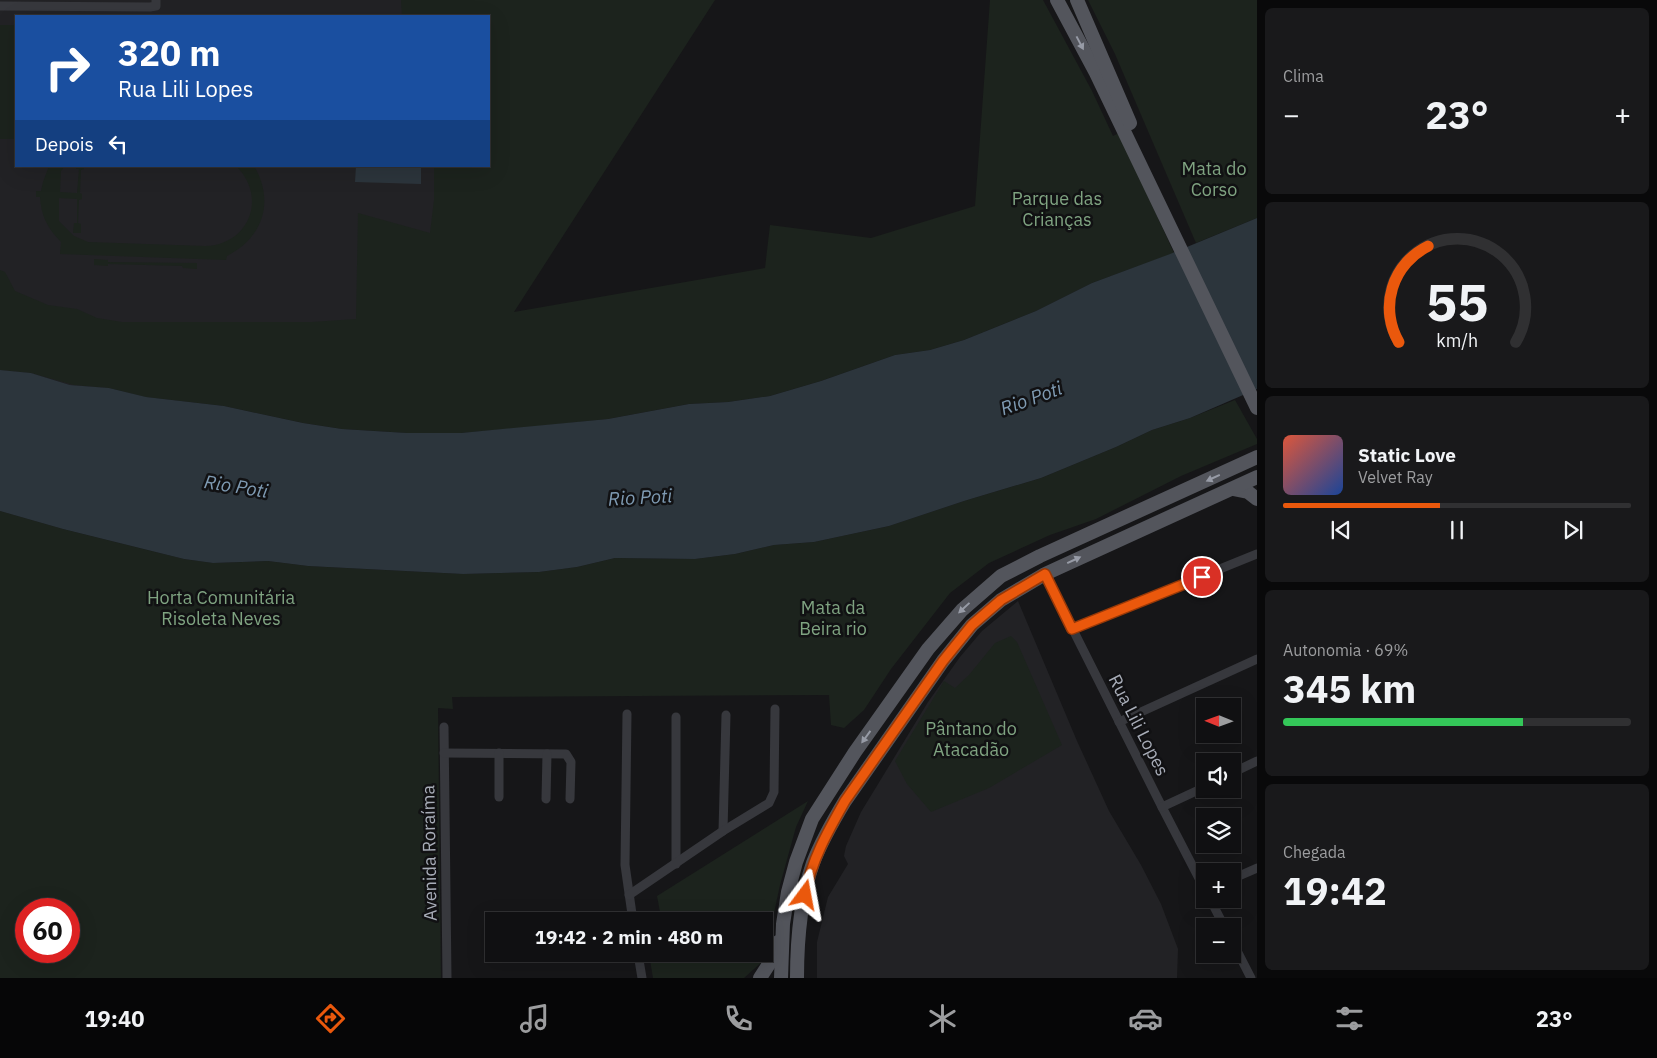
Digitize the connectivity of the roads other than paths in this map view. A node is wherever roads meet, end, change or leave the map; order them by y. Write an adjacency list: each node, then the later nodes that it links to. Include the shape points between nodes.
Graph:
1 (156, 0): 5 (street, via 156,6 150,7)
2 (1057, 0): 7 (main road, one-way to 7)
3 (1077, 0): 6 (main road)
4 (1083, 0): 6 (main road)
5 (0, 6)
6 (1089, 26): 7 (main road)
7 (1148, 171): 8 (main road); 9 (main road)
8 (1257, 393)
9 (1257, 408)
10 (1257, 457): 12 (main road, one-way to 12)
11 (1257, 477): 13 (main road)
12 (1190, 488): 15 (main road); 43 (main road, one-way to 43, via 1002,576 962,610 928,649 812,819 796,862)
13 (1233, 489): 14 (main road, via 1248,492); 15 (main road)
14 (1257, 499)
15 (1197, 504): 17 (main road, one-way to 15)
16 (1257, 554): 18 (street)
17 (1045, 574): 18 (street, Rua Lili Lopes); 44 (main road, via 1001,600 972,625 845,801 813,862)
18 (1072, 629): 24 (street, Rua Lili Lopes)
19 (1257, 659): 24 (street)
20 (775, 709): 36 (street, via 772,798)
21 (627, 714): 41 (street, via 625,865)
22 (726, 715): 36 (street)
23 (676, 717): 37 (street)
24 (1120, 722): 35 (street, Rua Lili Lopes)
25 (444, 727): 26 (street, Avenida Roraíma)
26 (444, 753): 27 (street); 48 (street, Avenida Roraíma)
27 (499, 753): 28 (street); 32 (street)
28 (547, 754): 33 (street); 34 (street, via 566,754 570,759)
29 (1257, 761): 30 (street)
30 (1241, 769)
31 (1196, 791): 35 (street)
32 (499, 797)
33 (546, 798)
34 (570, 798)
35 (1162, 808): 39 (street, Rua Lili Lopes)
36 (723, 831): 37 (street)
37 (676, 864): 41 (street)
38 (1257, 868): 40 (street)
39 (1196, 873)
40 (1241, 875)
41 (629, 895): 42 (street)
42 (632, 912)
43 (784, 924): 50 (main road, via 769,964); 51 (main road)
44 (799, 927): 52 (main road); 53 (main road)
45 (1241, 955): 47 (street)
46 (639, 962): 49 (street)
47 (1252, 972)
48 (447, 978)
49 (642, 978)
50 (760, 978)
51 (780, 978)
52 (797, 978)
53 (806, 978)

